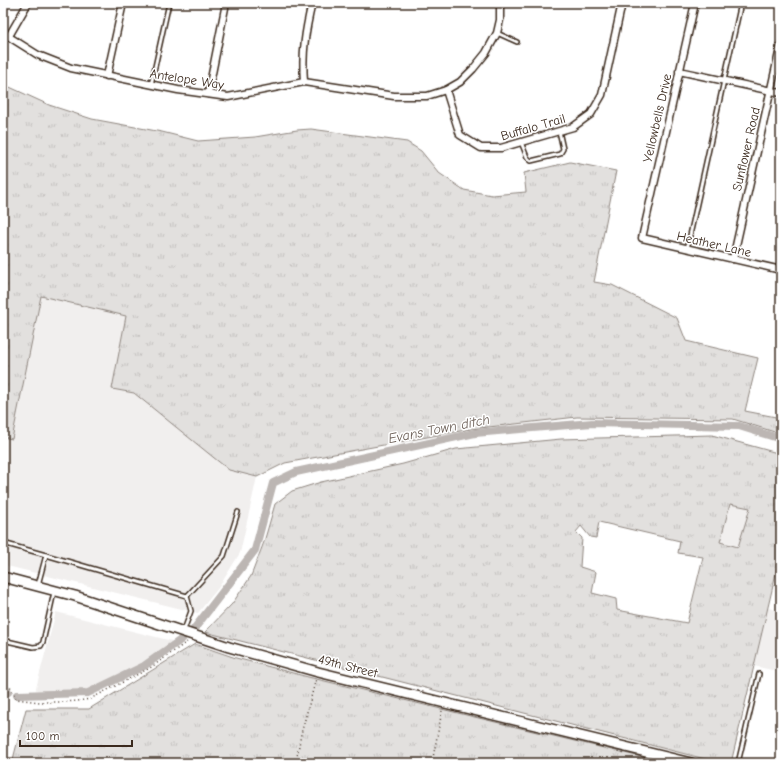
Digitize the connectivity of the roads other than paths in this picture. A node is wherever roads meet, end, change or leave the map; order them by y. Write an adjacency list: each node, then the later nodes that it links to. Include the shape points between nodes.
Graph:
1 (28, 3): 12 (street)
2 (123, 3): 16 (street)
3 (169, 3): 19 (lane)
4 (226, 3): 23 (street)
5 (312, 3): 18 (street, via 304,36)
6 (500, 3): 11 (street, Antelope Way, via 500,20)
7 (622, 3): 24 (street, Buffalo Trail, via 602,94 591,114 573,127)
8 (695, 3): 15 (street, Yellowbells Drive)
9 (741, 3): 17 (lane)
10 (3, 33): 12 (street, Antelope Way)
11 (496, 33): 13 (lane); 20 (street, Antelope Way, via 474,69)
12 (9, 36): 16 (street, Antelope Way, via 38,55 71,68)
13 (517, 42)
14 (781, 44): 21 (street, Sunflower Road)
15 (679, 71): 17 (street); 26 (street, Yellowbells Drive)
16 (107, 76): 19 (street, Antelope Way)
17 (724, 81): 21 (street); 27 (lane)
18 (304, 82): 20 (street, Antelope Way, via 394,96 427,96); 23 (street, Antelope Way, via 228,97)
19 (151, 85): 23 (street, Antelope Way)
20 (446, 90): 25 (street, Buffalo Trail, via 460,135 481,148 501,148)
21 (771, 90): 22 (street); 29 (street, Sunflower Road)
22 (781, 93)
23 (208, 94)
24 (559, 131): 25 (street, Buffalo Trail); 25 (lane, via 564,150 560,154 531,161)
25 (521, 142)
26 (642, 238): 27 (street, Heather Lane)
27 (687, 249): 29 (street, Heather Lane)
28 (781, 257): 30 (lane)
29 (733, 259): 30 (street, Heather Lane)
30 (780, 270)
31 (238, 512): 38 (lane, via 224,556)
32 (3, 543): 33 (lane)
33 (46, 555): 35 (lane); 38 (lane)
34 (4, 578): 35 (street, 49th Street); 36 (lane)
35 (37, 586): 37 (street, 49th Street)
36 (3, 588)
37 (54, 590): 39 (street, 49th Street); 40 (lane, via 40,646 33,647)
38 (187, 596): 39 (lane, via 191,611)
39 (184, 632): 42 (street, 49th Street, via 228,648 318,672)
40 (3, 640)
41 (759, 674): 43 (lane)
42 (691, 763)
43 (738, 763)

